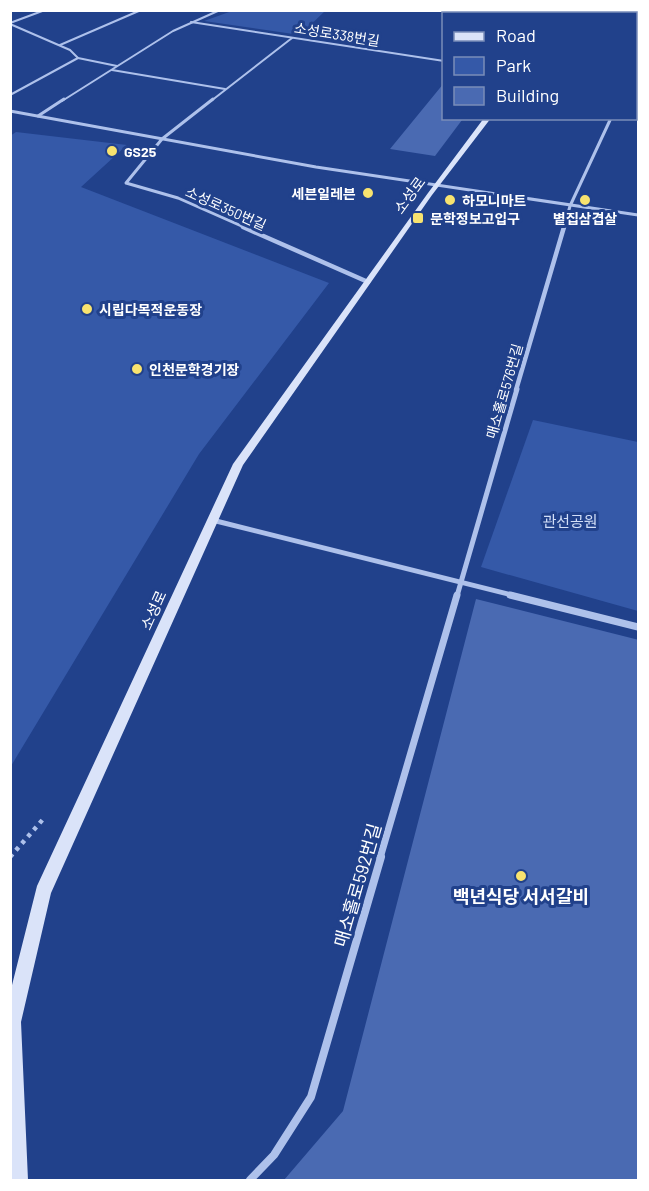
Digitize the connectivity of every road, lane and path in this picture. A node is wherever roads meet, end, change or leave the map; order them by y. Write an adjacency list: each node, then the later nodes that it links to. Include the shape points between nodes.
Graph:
1 (45, 10): 5 (street)
2 (141, 10): 7 (street)
3 (220, 10): 4 (street)
4 (191, 22): 6 (street, 소성로338번길); 10 (street)
5 (10, 24): 7 (street)
6 (292, 38): 9 (street, 소성로338번길); 12 (street, 소성로350번길)
7 (60, 45): 8 (street)
8 (78, 58): 10 (street); 13 (street)
9 (442, 60)
10 (118, 66): 11 (street)
11 (112, 70): 12 (street); 15 (street)
12 (225, 89): 18 (street, 소성로350번길)
13 (10, 95)
14 (10, 111): 15 (street)
15 (38, 116): 18 (street)
16 (486, 120): 19 (street, 소성로)
17 (610, 120): 20 (street, 매소홀로576번길)
18 (162, 139): 19 (street); 22 (street, 소성로350번길, via 126,183 178,198)
19 (436, 186): 20 (street); 22 (street, 소성로)
20 (570, 206): 21 (street); 24 (street, 매소홀로576번길)
21 (639, 215)
22 (368, 282): 23 (street, 소성로, via 238,464)
23 (212, 520): 24 (street); 26 (street, 소성로, via 43,892 12,1022)
24 (460, 582): 25 (street); 27 (street, 매소홀로592번길, via 311,1097 274,1155)
25 (639, 627)
26 (18, 1180)
27 (250, 1180)

